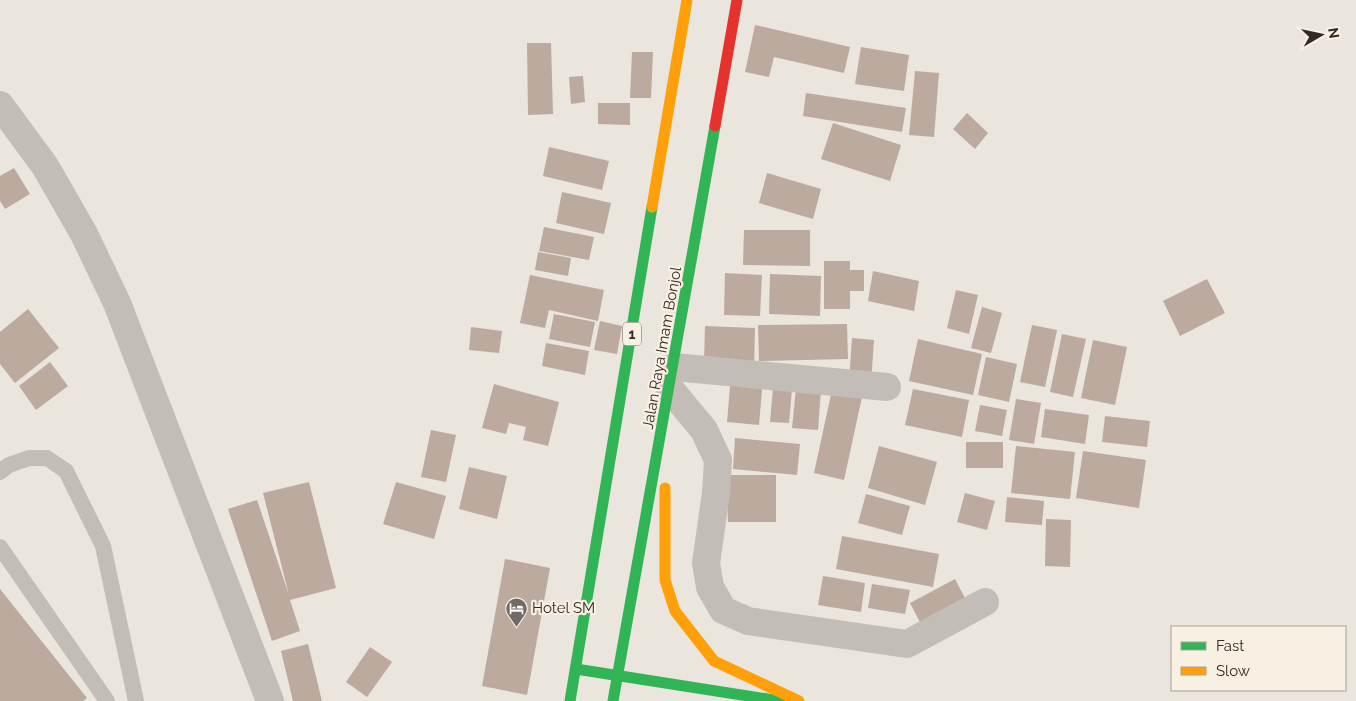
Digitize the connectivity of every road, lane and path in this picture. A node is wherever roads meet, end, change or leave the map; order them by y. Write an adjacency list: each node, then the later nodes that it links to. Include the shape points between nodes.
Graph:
1 (687, 0): 10 (highway, Jalan Raya Imam Bonjol / 1)
2 (737, 0): 4 (highway, Jalan Raya Imam Bonjol)
3 (0, 105): 14 (street, via 45,166 84,234 117,303)
4 (672, 378): 5 (street); 6 (highway, Jalan Raya Imam Bonjol); 9 (street, via 718,460 706,563 710,587 723,610 748,621 907,644)
5 (887, 387)
6 (664, 424): 11 (highway, Jalan Raya Imam Bonjol); 18 (highway, via 665,580 675,611 714,661)
7 (0, 472): 13 (lane, via 29,458 47,458 66,471 103,546)
8 (0, 547): 12 (lane)
9 (984, 602)
10 (576, 669): 11 (highway); 15 (highway, Jalan Raya Imam Bonjol / 1)
11 (617, 676): 16 (highway, Jalan Raya Imam Bonjol); 17 (highway)
12 (107, 701)
13 (136, 701)
14 (270, 701)
15 (570, 701)
16 (612, 701)
17 (784, 701)
18 (799, 701)

